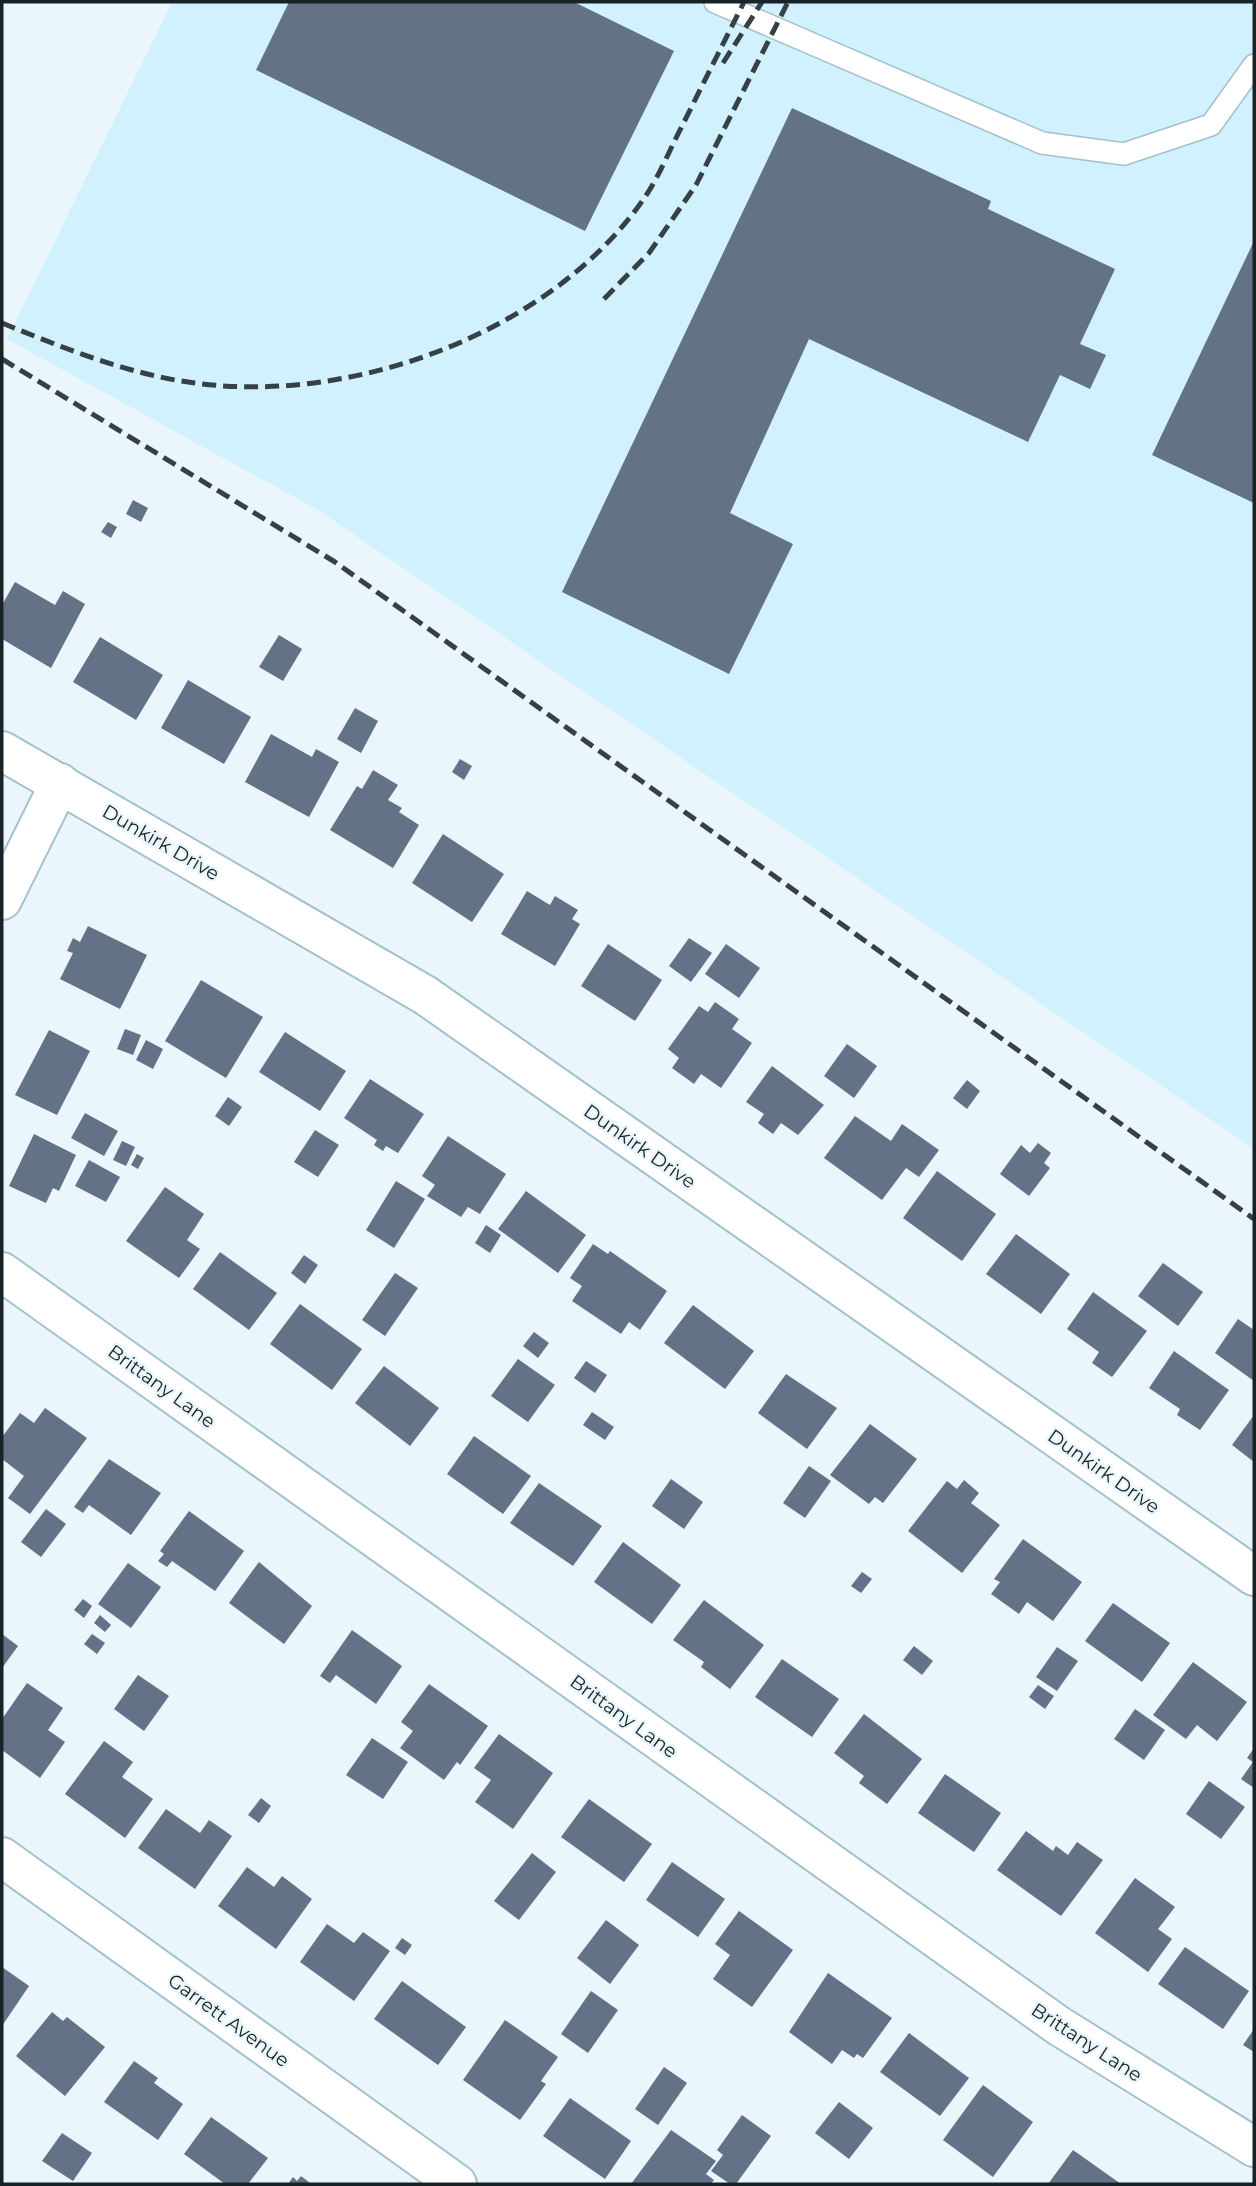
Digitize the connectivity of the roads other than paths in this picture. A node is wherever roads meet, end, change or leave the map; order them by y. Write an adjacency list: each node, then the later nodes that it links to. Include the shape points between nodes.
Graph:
1 (715, 2): 2 (lane, via 1042,143 1124,154 1211,125)
2 (1254, 65)
3 (2, 751): 4 (street, Dunkirk Drive)
4 (60, 783): 5 (street); 7 (street, Dunkirk Drive, via 425,995)
5 (2, 900)
6 (2, 1272): 9 (street, Brittany Lane, via 1059,2026)
7 (1254, 1576)
8 (2, 1857): 10 (street, Garrett Avenue)
9 (1254, 2147)
10 (457, 2184)

